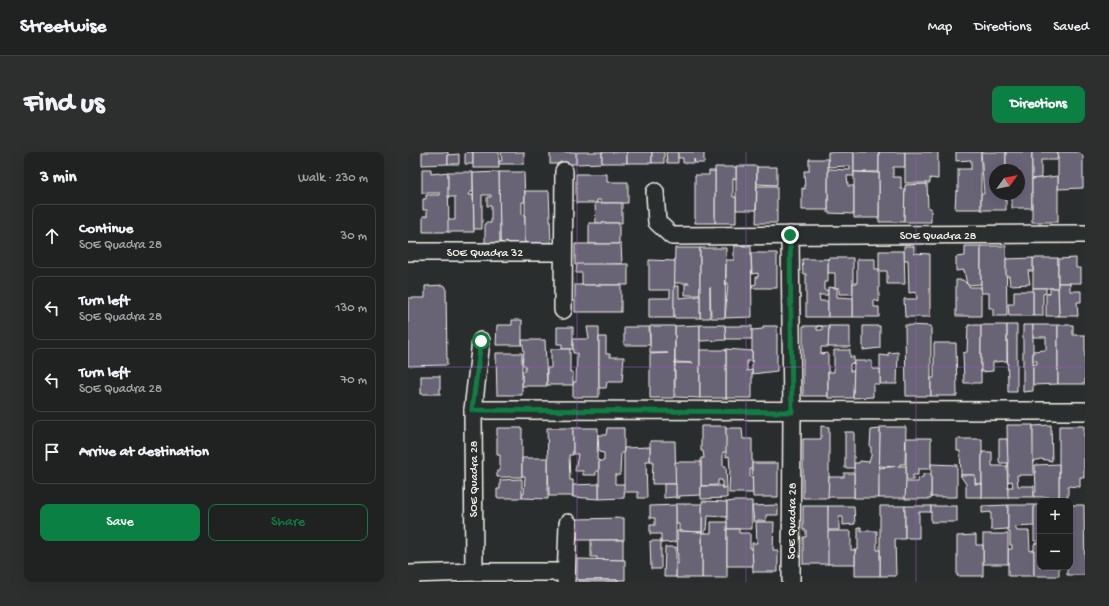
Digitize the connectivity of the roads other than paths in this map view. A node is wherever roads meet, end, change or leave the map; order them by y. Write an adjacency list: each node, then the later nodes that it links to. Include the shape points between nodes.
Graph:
1 (564, 171): 6 (street)
2 (655, 192): 4 (street, SOE Quadra 28, via 657,222 672,236)
3 (1085, 234): 4 (street, SOE Quadra 28)
4 (790, 235): 11 (street, SOE Quadra 28)
5 (408, 252): 6 (street, SOE Quadra 32)
6 (562, 252): 7 (street)
7 (563, 310)
8 (481, 341): 9 (street, SOE Quadra 28)
9 (472, 410): 11 (street); 13 (street, SOE Quadra 28)
10 (1085, 411): 11 (street)
11 (792, 412): 16 (street, SOE Quadra 28)
12 (568, 523): 14 (street)
13 (474, 572): 14 (street); 15 (street)
14 (566, 577)
15 (410, 578)
16 (791, 582)

